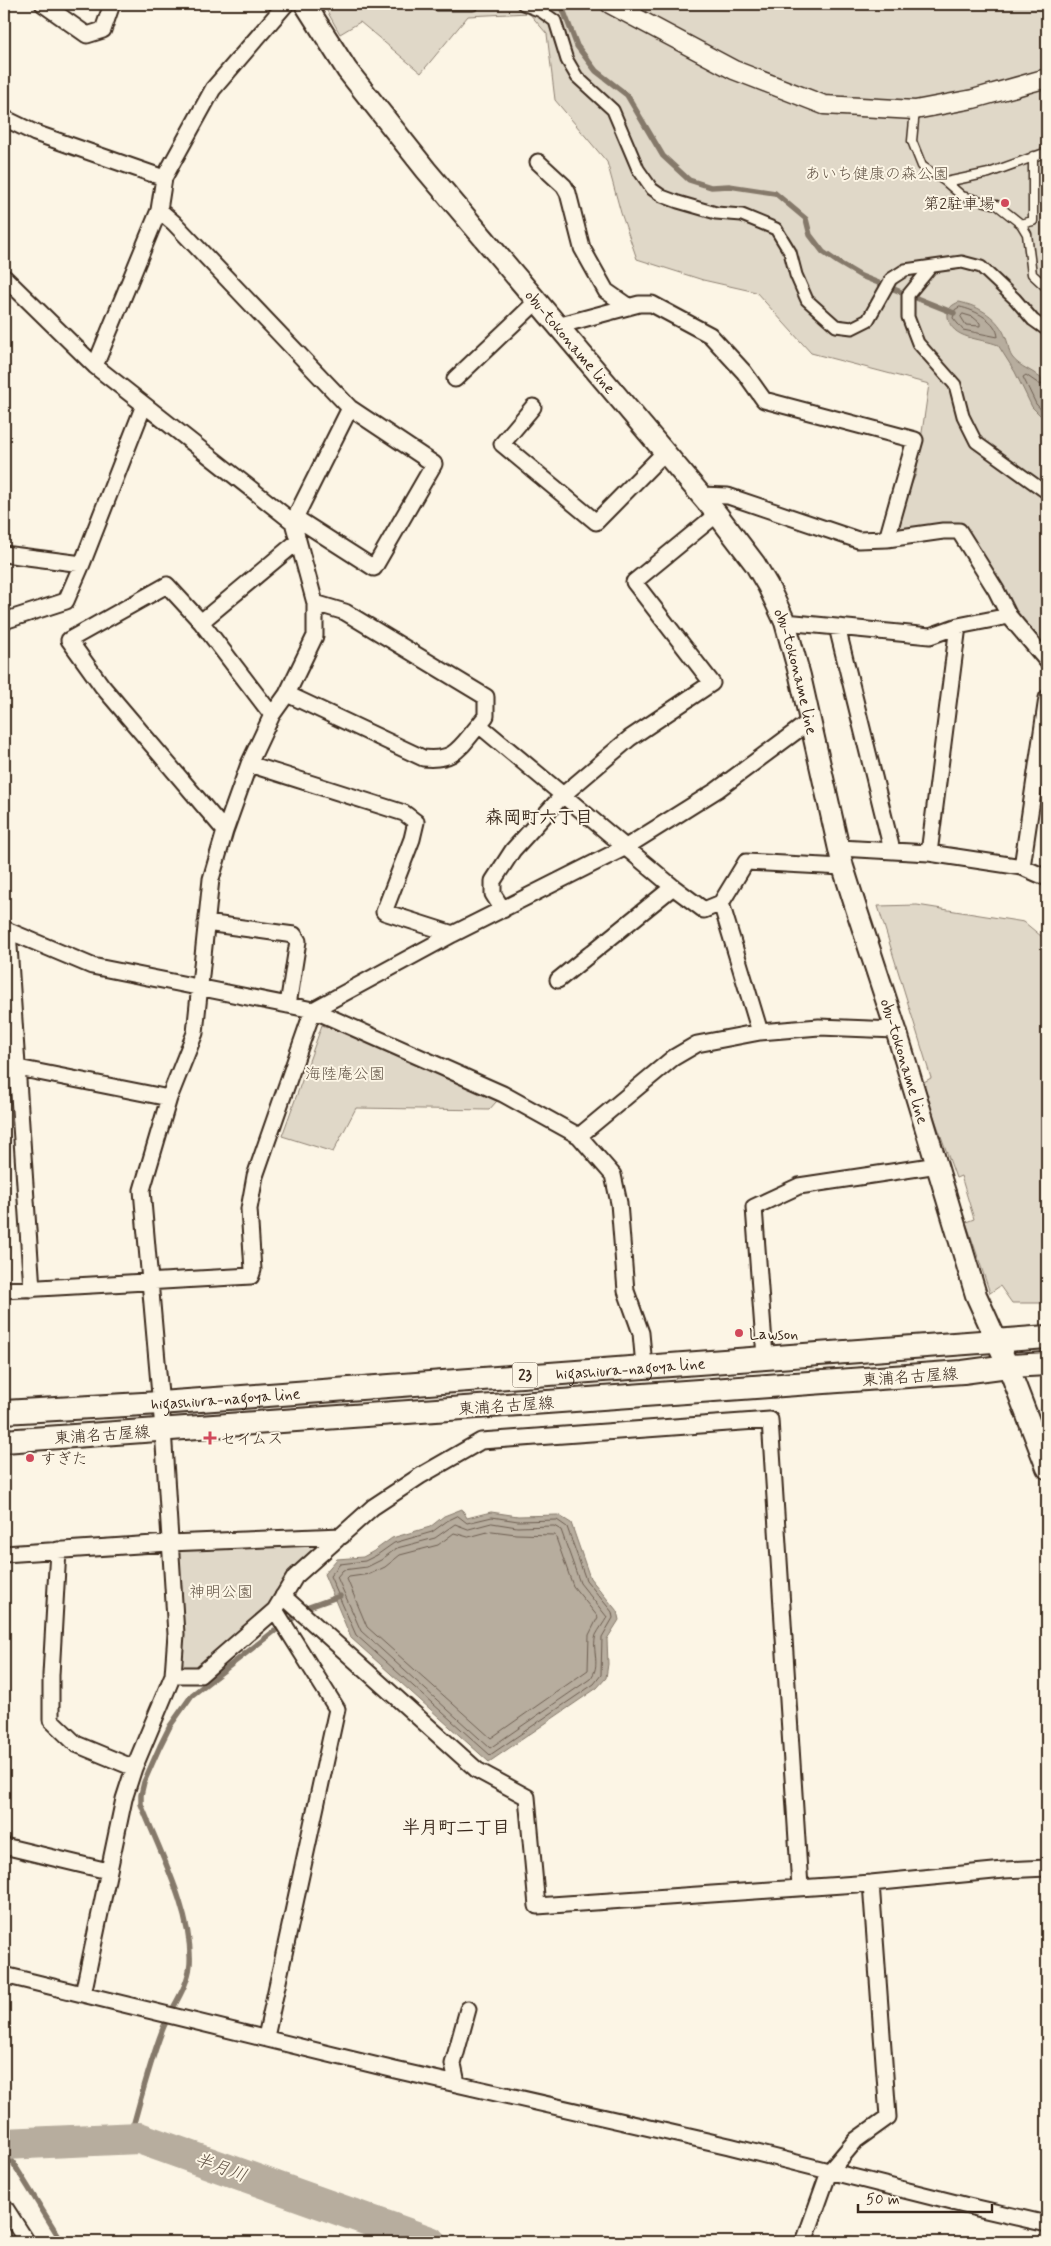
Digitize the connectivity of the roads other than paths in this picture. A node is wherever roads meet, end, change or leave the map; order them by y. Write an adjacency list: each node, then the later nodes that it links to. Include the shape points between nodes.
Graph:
1 (43, 4): 2 (street, via 87,35 102,30)
2 (112, 4)
3 (286, 4): 16 (street, via 212,89)
4 (305, 4): 23 (main road, obu-tokoname line, via 347,70)
5 (436, 4): 6 (street)
6 (472, 4)
7 (523, 4): 20 (street, via 555,21 567,60 577,77 613,110 638,169 652,189 678,202 716,213 742,215 776,229 790,252 806,300 836,326 852,328 868,320 890,279 905,270)
8 (610, 4): 9 (street)
9 (637, 11): 11 (street, via 734,70 824,105)
10 (1047, 78): 11 (street, via 974,99)
11 (915, 110): 17 (lane, via 912,141 922,166)
12 (4, 118): 16 (street, via 35,133)
13 (1047, 152): 14 (lane)
14 (1033, 156): 17 (lane, via 989,173); 19 (lane, via 1033,221)
15 (538, 162): 24 (street, via 568,193 582,248 606,291)
16 (164, 178): 18 (street)
17 (946, 182): 19 (lane, via 962,196 997,205)
18 (159, 210): 27 (street); 31 (street)
19 (1021, 224): 22 (lane, via 1027,234 1032,274)
20 (931, 267): 26 (street, via 962,262 981,267); 33 (street, via 908,295 908,317 918,343 955,385 963,416 976,442)
21 (4, 277): 27 (street)
22 (1047, 288)
23 (536, 302): 25 (main road, obu-tokoname line); 28 (street)
24 (628, 307): 25 (street); 37 (street, via 652,304 710,335 744,372 764,400 915,440)
25 (558, 326): 32 (main road, obu-tokoname line)
26 (1047, 330)
27 (95, 366): 29 (street)
28 (455, 379)
29 (144, 405): 36 (street); 40 (street)
30 (533, 407): 32 (street, via 502,444 596,522)
31 (350, 408): 36 (street); 36 (street, via 434,464 374,568)
32 (664, 453): 34 (main road, obu-tokoname line)
33 (1047, 492)
34 (701, 495): 35 (main road, obu-tokoname line); 37 (street, via 728,496 858,540)
35 (716, 514): 45 (main road, obu-tokoname line, via 755,564); 55 (street, via 634,582 712,683 630,738)
36 (294, 520): 38 (street)
37 (887, 539): 42 (street, via 959,531)
38 (298, 541): 41 (street); 44 (street)
39 (4, 554): 40 (street)
40 (82, 564): 43 (street, via 66,601)
41 (315, 603): 49 (street, via 315,636); 53 (street, via 345,612 486,697 486,716)
42 (1009, 616): 46 (street); 48 (street)
43 (4, 621)
44 (202, 622): 51 (street); 56 (street, via 167,585 69,640 102,686)
45 (785, 622): 47 (street); 52 (main road, obu-tokoname line)
46 (958, 626): 47 (street, via 930,636); 59 (street)
47 (837, 627): 58 (street)
48 (1047, 661)
49 (287, 694): 51 (street); 53 (street, via 423,758 452,755)
50 (1047, 698): 61 (street)
51 (272, 715): 54 (street)
52 (810, 721): 57 (street, via 716,790); 60 (main road, obu-tokoname line)
53 (479, 725): 55 (street)
54 (249, 764): 56 (street); 68 (street, via 404,814 416,822 384,912)
55 (563, 795): 57 (street); 65 (street, via 513,850 493,881 493,894)
56 (225, 831): 66 (street, via 211,880)
57 (626, 847): 63 (street); 65 (street)
58 (892, 850): 59 (street); 60 (street)
59 (929, 853): 61 (street)
60 (842, 857): 64 (street, via 746,862); 73 (main road, obu-tokoname line)
61 (1022, 867): 62 (street)
62 (1047, 878)
63 (673, 887): 64 (street, via 704,910); 69 (street)
64 (722, 903): 74 (street)
65 (503, 910): 68 (street)
66 (206, 923): 70 (street); 71 (street, via 294,935 298,941)
67 (6, 930): 70 (street, via 92,966); 75 (street)
68 (453, 934): 72 (street)
69 (558, 980)
70 (198, 986): 71 (street); 76 (street, via 195,1033)
71 (288, 1005): 72 (street)
72 (313, 1010): 77 (street, via 503,1094); 79 (street, via 255,1176 249,1209 251,1276)
73 (896, 1030): 74 (street, via 818,1027); 78 (main road, obu-tokoname line)
74 (760, 1032): 77 (street, via 697,1044 673,1058)
75 (18, 1068): 76 (street); 80 (street)
76 (169, 1098): 79 (street, via 142,1190)
77 (579, 1136): 86 (street, via 613,1175 619,1203 626,1291 641,1333)
78 (938, 1165): 83 (main road, obu-tokoname line, via 976,1295); 84 (street, via 799,1186 754,1207)
79 (151, 1282): 80 (street); 88 (street)
80 (32, 1289): 81 (street)
81 (4, 1290)
82 (1047, 1338): 83 (main road, higashiura-nagoya line / 23)
83 (996, 1341): 84 (main road, higashiura-nagoya line / 23); 87 (main road, obu-tokoname line)
84 (764, 1357): 86 (main road, higashiura-nagoya line / 23)
85 (1047, 1364): 87 (main road, 23)
86 (644, 1366): 88 (main road, higashiura-nagoya line / 23)
87 (1008, 1366): 90 (main road, 東浦名古屋線 / 23, via 953,1373); 92 (main road, obu-tokoname line)
88 (160, 1403): 89 (main road, higashiura-nagoya line / 23); 90 (street)
89 (4, 1412)
90 (163, 1430): 91 (main road, 東浦名古屋線 / 23); 94 (street)
91 (4, 1441)
92 (1047, 1468)
93 (342, 1536): 94 (street); 97 (street, via 295,1577); 105 (street, via 372,1507 481,1441 770,1420)
94 (168, 1542): 95 (street); 99 (street, via 176,1634)
95 (58, 1550): 96 (street); 100 (street, via 51,1720 76,1744)
96 (4, 1554)
97 (283, 1596): 98 (street); 105 (street, via 477,1770 527,1797 537,1906)
98 (275, 1610): 99 (street, via 200,1675); 109 (street, via 337,1709)
99 (173, 1676): 100 (street)
100 (134, 1768): 103 (street)
101 (4, 1846): 103 (street)
102 (1047, 1868): 104 (street)
103 (108, 1871): 107 (street)
104 (871, 1883): 105 (street); 111 (street, via 888,2117 856,2140)
105 (800, 1887)
106 (4, 1975): 107 (street)
107 (83, 1994): 109 (street)
108 (468, 2010): 110 (street, via 453,2064)
109 (266, 2037): 110 (street)
110 (457, 2084): 111 (street)
111 (829, 2172): 113 (street); 115 (street)
112 (4, 2206): 114 (street)
113 (1047, 2224)
114 (26, 2242)
115 (804, 2242)

